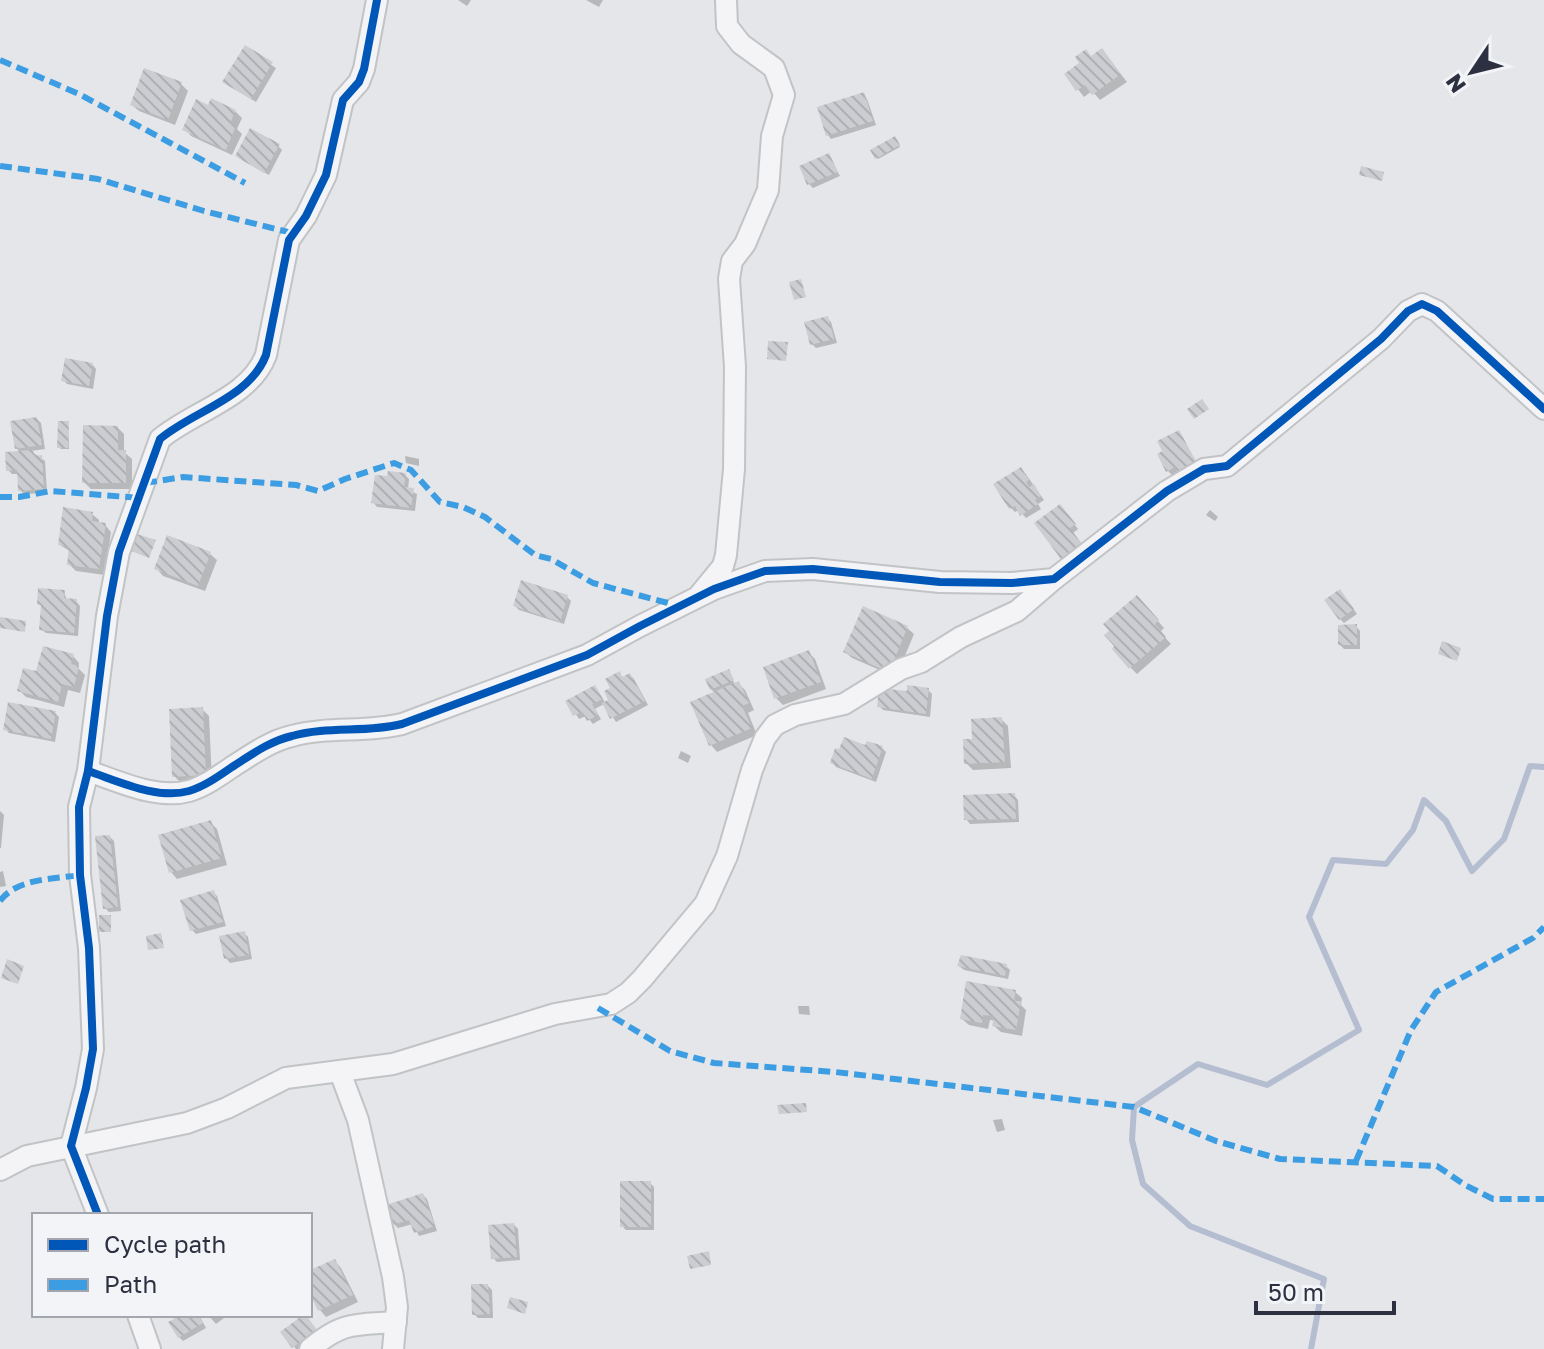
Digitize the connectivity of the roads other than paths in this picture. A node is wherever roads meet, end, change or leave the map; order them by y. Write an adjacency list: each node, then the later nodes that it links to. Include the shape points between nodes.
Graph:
1 (377, 0): 6 (street, via 364,69 343,100 326,175 289,240 261,369 240,388 172,429 155,450 119,552)
2 (726, 0): 5 (street, via 727,26 741,44 774,68 784,95 772,136 768,190 732,261 734,469 726,555)
3 (1544, 409): 4 (street, via 1448,320 1422,304 1227,466 1204,469 1167,491)
4 (1054, 579): 5 (street, via 940,582 813,569 765,571); 7 (street, via 1017,611 844,704 775,725 765,738 727,856 705,904 628,993 598,1008 555,1014 393,1064)
5 (698, 597): 6 (street, via 559,667 379,730 290,736 188,791 138,787)
6 (88, 771): 8 (street, via 78,834 93,1049)
7 (340, 1072): 8 (street, via 286,1078 187,1123); 12 (street, via 358,1120 393,1277)
8 (71, 1146): 9 (street, via 27,1156); 10 (street)
9 (0, 1170)
10 (97, 1213)
11 (139, 1317): 13 (street)
12 (396, 1322): 14 (street, via 346,1325); 15 (street)
13 (150, 1349)
14 (310, 1349)
15 (393, 1349)

